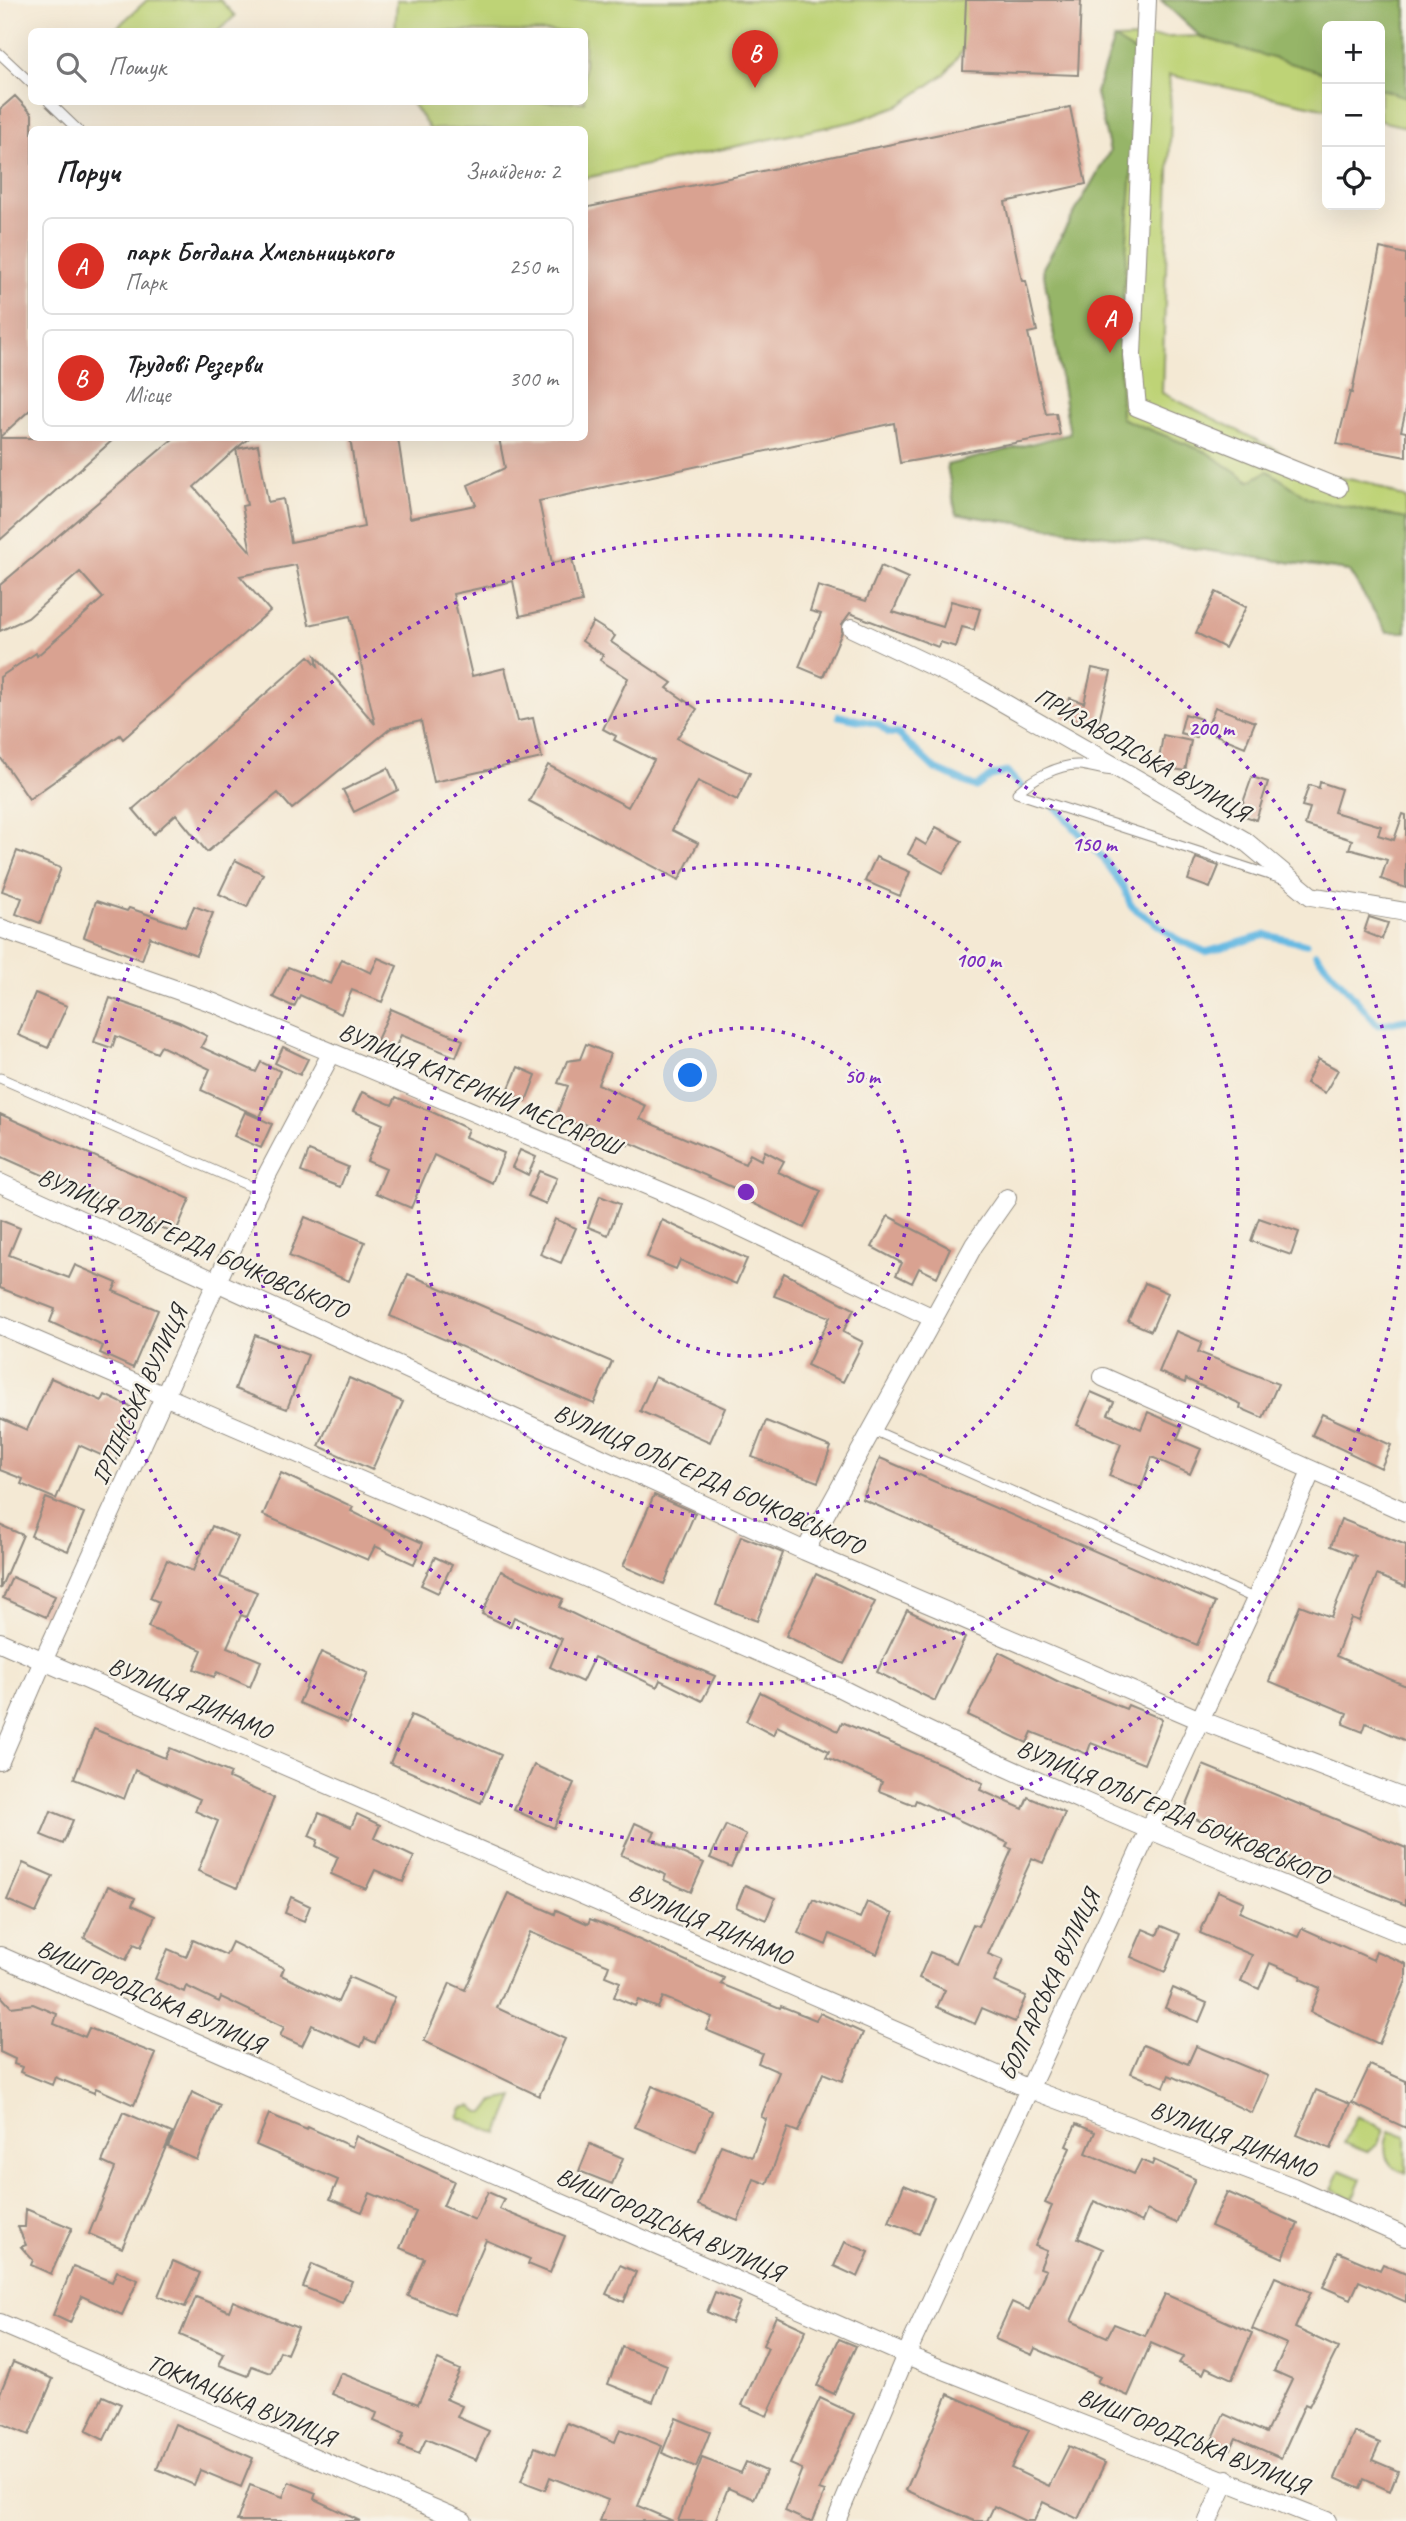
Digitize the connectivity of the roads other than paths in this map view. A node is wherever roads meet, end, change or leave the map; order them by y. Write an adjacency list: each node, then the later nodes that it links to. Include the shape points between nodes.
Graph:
1 (1147, 0): 6 (street, via 1132,355 1137,407)
2 (0, 54): 3 (lane)
3 (28, 80)
4 (52, 105): 5 (lane)
5 (74, 126)
6 (1338, 488)
7 (852, 628): 8 (street, ПРИЗАВОДСЬКА ВУЛИЦЯ, via 976,687)
8 (1120, 771): 9 (street, ПРИЗАВОДСЬКА ВУЛИЦЯ, via 1245,841); 9 (lane, via 1076,765 1050,772 1017,793)
9 (1297, 884): 10 (street, ПРИЗАВОДСЬКА ВУЛИЦЯ, via 1311,896)
10 (1406, 912)
11 (0, 928): 12 (street, ВУЛИЦЯ КАТЕРИНИ МЕССАРОШ, via 214,1003)
12 (331, 1054): 15 (street, ІРПІНСЬКА ВУЛИЦЯ); 18 (street, ВУЛИЦЯ КАТЕРИНИ МЕССАРОШ, via 701,1208)
13 (0, 1078): 15 (lane)
14 (0, 1183): 17 (street, ВУЛИЦЯ ОЛЬГЕРДА БОЧКОВСЬКОГО)
15 (259, 1190): 17 (street, ІРПІНСЬКА ВУЛИЦЯ)
16 (1007, 1198): 18 (street)
17 (219, 1281): 21 (street, ІРПІНСЬКА ВУЛИЦЯ); 25 (street, ВУЛИЦЯ ОЛЬГЕРДА БОЧКОВСЬКОГО)
18 (933, 1318): 22 (street)
19 (0, 1325): 21 (street, ВУЛИЦЯ ОЛЬГЕРДА БОЧКОВСЬКОГО)
20 (1102, 1377): 23 (street)
21 (166, 1395): 28 (street, ІРПІНСЬКА ВУЛИЦЯ); 32 (street, ВУЛИЦЯ ОЛЬГЕРДА БОЧКОВСЬКОГО, via 830,1683 942,1740)
22 (873, 1430): 25 (street); 26 (lane)
23 (1311, 1472): 24 (street); 26 (street, БОЛГАРСЬКА ВУЛИЦЯ)
24 (1406, 1513)
25 (805, 1551): 29 (street, ВУЛИЦЯ ОЛЬГЕРДА БОЧКОВСЬКОГО)
26 (1256, 1599): 29 (street, БОЛГАРСЬКА ВУЛИЦЯ)
27 (0, 1642): 28 (street, ВУЛИЦЯ ДИНАМО)
28 (43, 1661): 30 (street, ІРПІНСЬКА ВУЛИЦЯ); 35 (street, ВУЛИЦЯ ДИНАМО)
29 (1200, 1720): 31 (street, ВУЛИЦЯ ОЛЬГЕРДА БОЧКОВСЬКОГО); 32 (street, БОЛГАРСЬКА ВУЛИЦЯ)
30 (0, 1761)
31 (1406, 1799)
32 (1149, 1831): 33 (street, ВУЛИЦЯ ОЛЬГЕРДА БОЧКОВСЬКОГО); 35 (street, БОЛГАРСЬКА ВУЛИЦЯ)
33 (1406, 1935)
34 (0, 1956): 38 (street, ВИШГОРОДСЬКА ВУЛИЦЯ)
35 (1027, 2088): 36 (street, ВУЛИЦЯ ДИНАМО, via 1293,2186); 38 (street, БОЛГАРСЬКА ВУЛИЦЯ)
36 (1406, 2237)
37 (0, 2323): 40 (street, ТОКМАЦЬКА ВУЛИЦЯ)
38 (906, 2355): 39 (street, ВИШГОРОДСЬКА ВУЛИЦЯ); 41 (street, БОЛГАРСЬКА ВУЛИЦЯ)
39 (1227, 2479): 42 (street); 43 (street, ВИШГОРОДСЬКА ВУЛИЦЯ)
40 (463, 2521)
41 (836, 2521)
42 (1208, 2521)
43 (1327, 2521)

